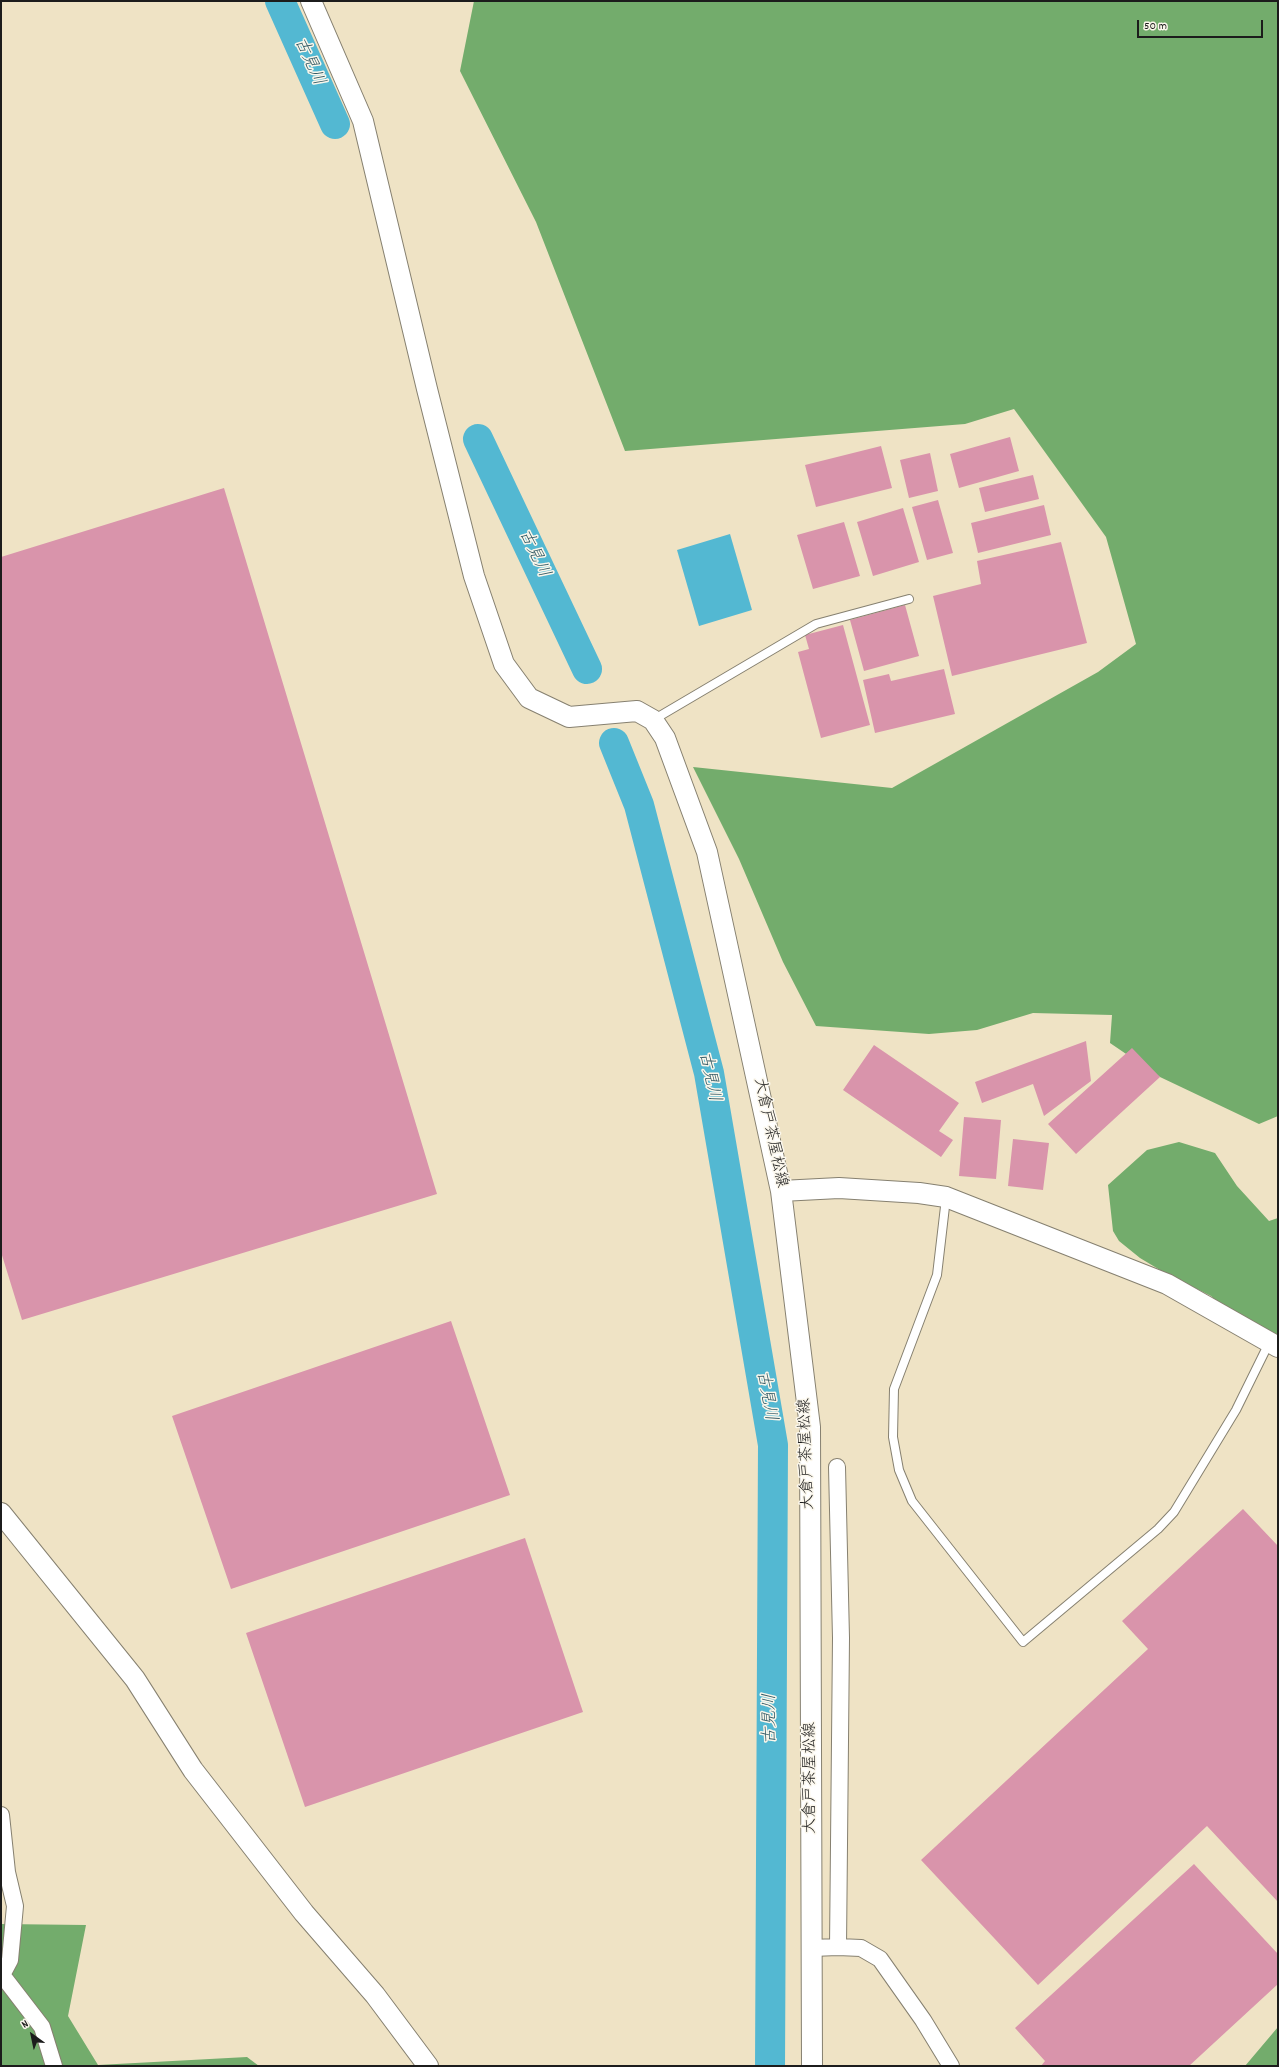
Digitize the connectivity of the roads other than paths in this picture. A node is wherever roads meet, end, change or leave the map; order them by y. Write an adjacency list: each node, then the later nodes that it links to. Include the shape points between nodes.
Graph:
1 (311, 1): 3 (street, via 363,121 426,389 472,569 504,664 529,698 569,717 637,711)
2 (909, 599): 3 (lane, via 816,624)
3 (653, 720): 4 (street, 大倉戸茶屋松線, via 666,738 707,852)
4 (781, 1191): 5 (street, via 839,1188); 11 (street, 大倉戸茶屋松線, via 810,1427)
5 (946, 1197): 6 (street, via 1167,1284); 6 (lane, via 937,1275 894,1389 892,1437 899,1470 912,1501 1023,1642 1158,1529 1174,1512)
6 (1273, 1345)
7 (837, 1467): 10 (street, via 841,1638)
8 (1, 1513): 13 (street, via 135,1679 193,1770 299,1907 375,1995)
9 (1, 1815): 12 (street, via 7,1872 14,1906 10,1960 2,1975 42,2026)
10 (838, 1946): 11 (street); 15 (street, via 861,1948 880,1959 923,2020)
11 (812, 1948): 14 (street, 大倉戸茶屋松線)
12 (54, 2066)
13 (428, 2066)
14 (812, 2066)
15 (951, 2066)

